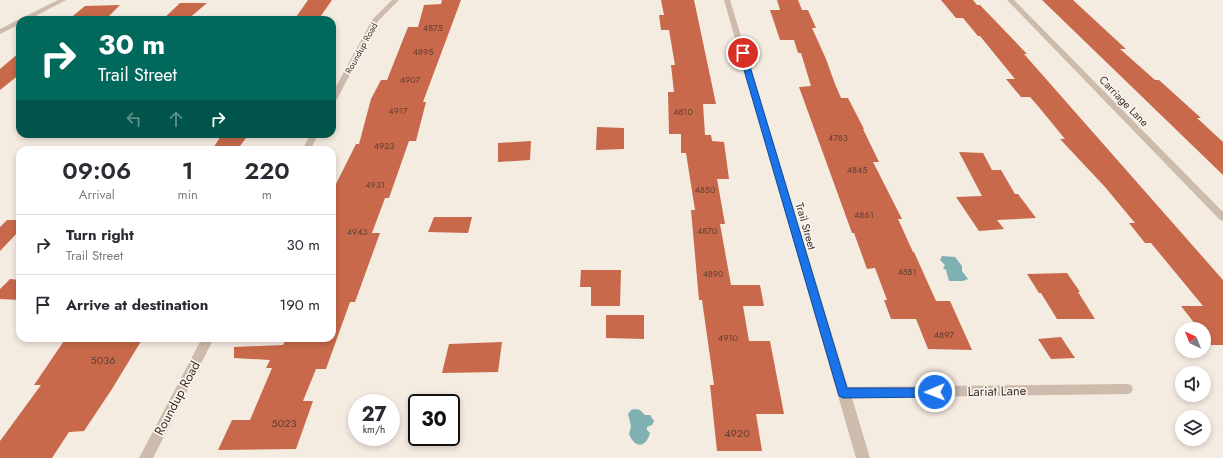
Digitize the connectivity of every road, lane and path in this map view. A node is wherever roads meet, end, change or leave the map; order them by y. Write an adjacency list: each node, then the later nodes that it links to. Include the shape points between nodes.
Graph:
1 (64, 0): 5 (street)
2 (396, 0): 8 (street, Roundup Road, via 375,20)
3 (727, 0): 14 (street, Trail Street)
4 (1010, 0): 9 (street, Carriage Lane)
5 (31, 16)
6 (16, 24): 7 (street)
7 (0, 32)
8 (336, 93)
9 (1211, 205): 10 (street); 11 (street, Carriage Lane)
10 (1223, 205)
11 (1223, 218)
12 (206, 342): 15 (street, Roundup Road)
13 (1127, 389): 14 (street, Lariat Lane)
14 (843, 393): 16 (street, Trail Street)
15 (146, 458)
16 (862, 458)

